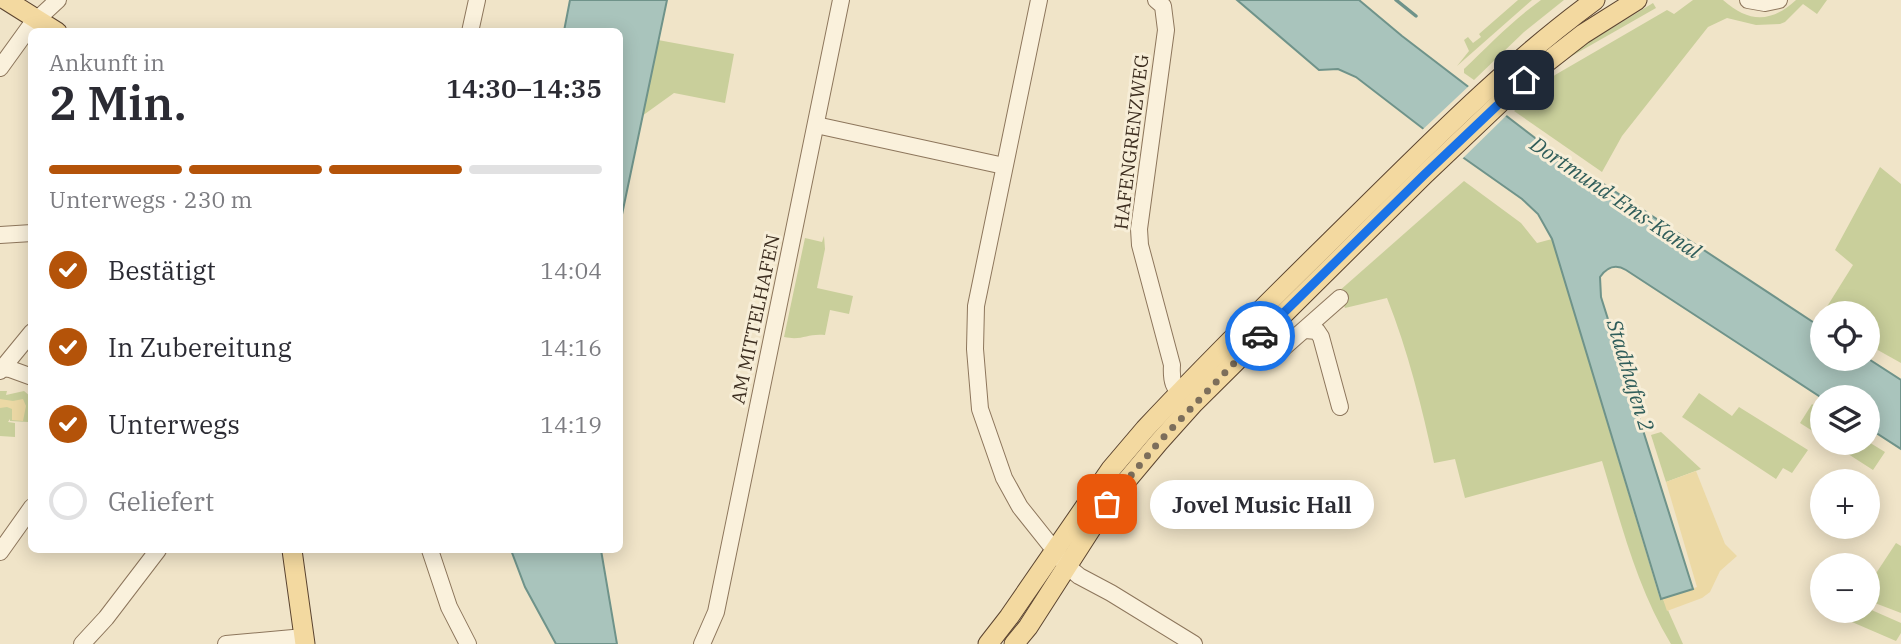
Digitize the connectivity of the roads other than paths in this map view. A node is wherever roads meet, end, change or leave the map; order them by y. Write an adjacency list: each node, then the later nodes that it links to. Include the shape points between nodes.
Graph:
1 (6, 0): 11 (main road)
2 (58, 0): 11 (street)
3 (477, 0): 14 (street)
4 (841, 0): 18 (street, AM MITTELHAFEN)
5 (1039, 0): 19 (street)
6 (1156, 0): 28 (street, HAFENGRENZWEG, via 1163,6 1166,30 1140,245)
7 (1595, 0): 17 (main road, via 1551,32)
8 (1637, 0): 17 (main road)
9 (1748, 0): 10 (street, via 1765,4)
10 (1779, 0)
11 (38, 19): 12 (street); 13 (main road)
12 (29, 28)
13 (51, 28)
14 (471, 28)
15 (28, 29): 16 (street)
16 (0, 68)
17 (1504, 87): 25 (main road)
18 (816, 125): 19 (street); 41 (street, AM MITTELHAFEN, via 716,612)
19 (1004, 166): 31 (street, via 976,306 976,385 1004,478 1020,508)
20 (28, 233): 21 (street)
21 (0, 236)
22 (1340, 298): 23 (street)
23 (1305, 330): 25 (street, via 1273,357 1266,358); 29 (street, via 1317,331 1321,337)
24 (28, 337): 26 (street)
25 (1244, 340): 28 (main road)
26 (1, 369): 27 (street)
27 (28, 376)
28 (1181, 392): 31 (main road, via 1111,468); 36 (main road)
29 (1340, 407)
30 (28, 513): 32 (street)
31 (1054, 551): 36 (street); 42 (main road)
32 (0, 552)
33 (156, 553): 38 (street)
34 (292, 553): 37 (main road)
35 (431, 553): 40 (street, via 449,607)
36 (1067, 566): 43 (main road); 44 (street)
37 (304, 640): 39 (street)
38 (82, 644)
39 (226, 644)
40 (468, 644)
41 (702, 644)
42 (988, 644)
43 (1014, 644)
44 (1194, 644)

